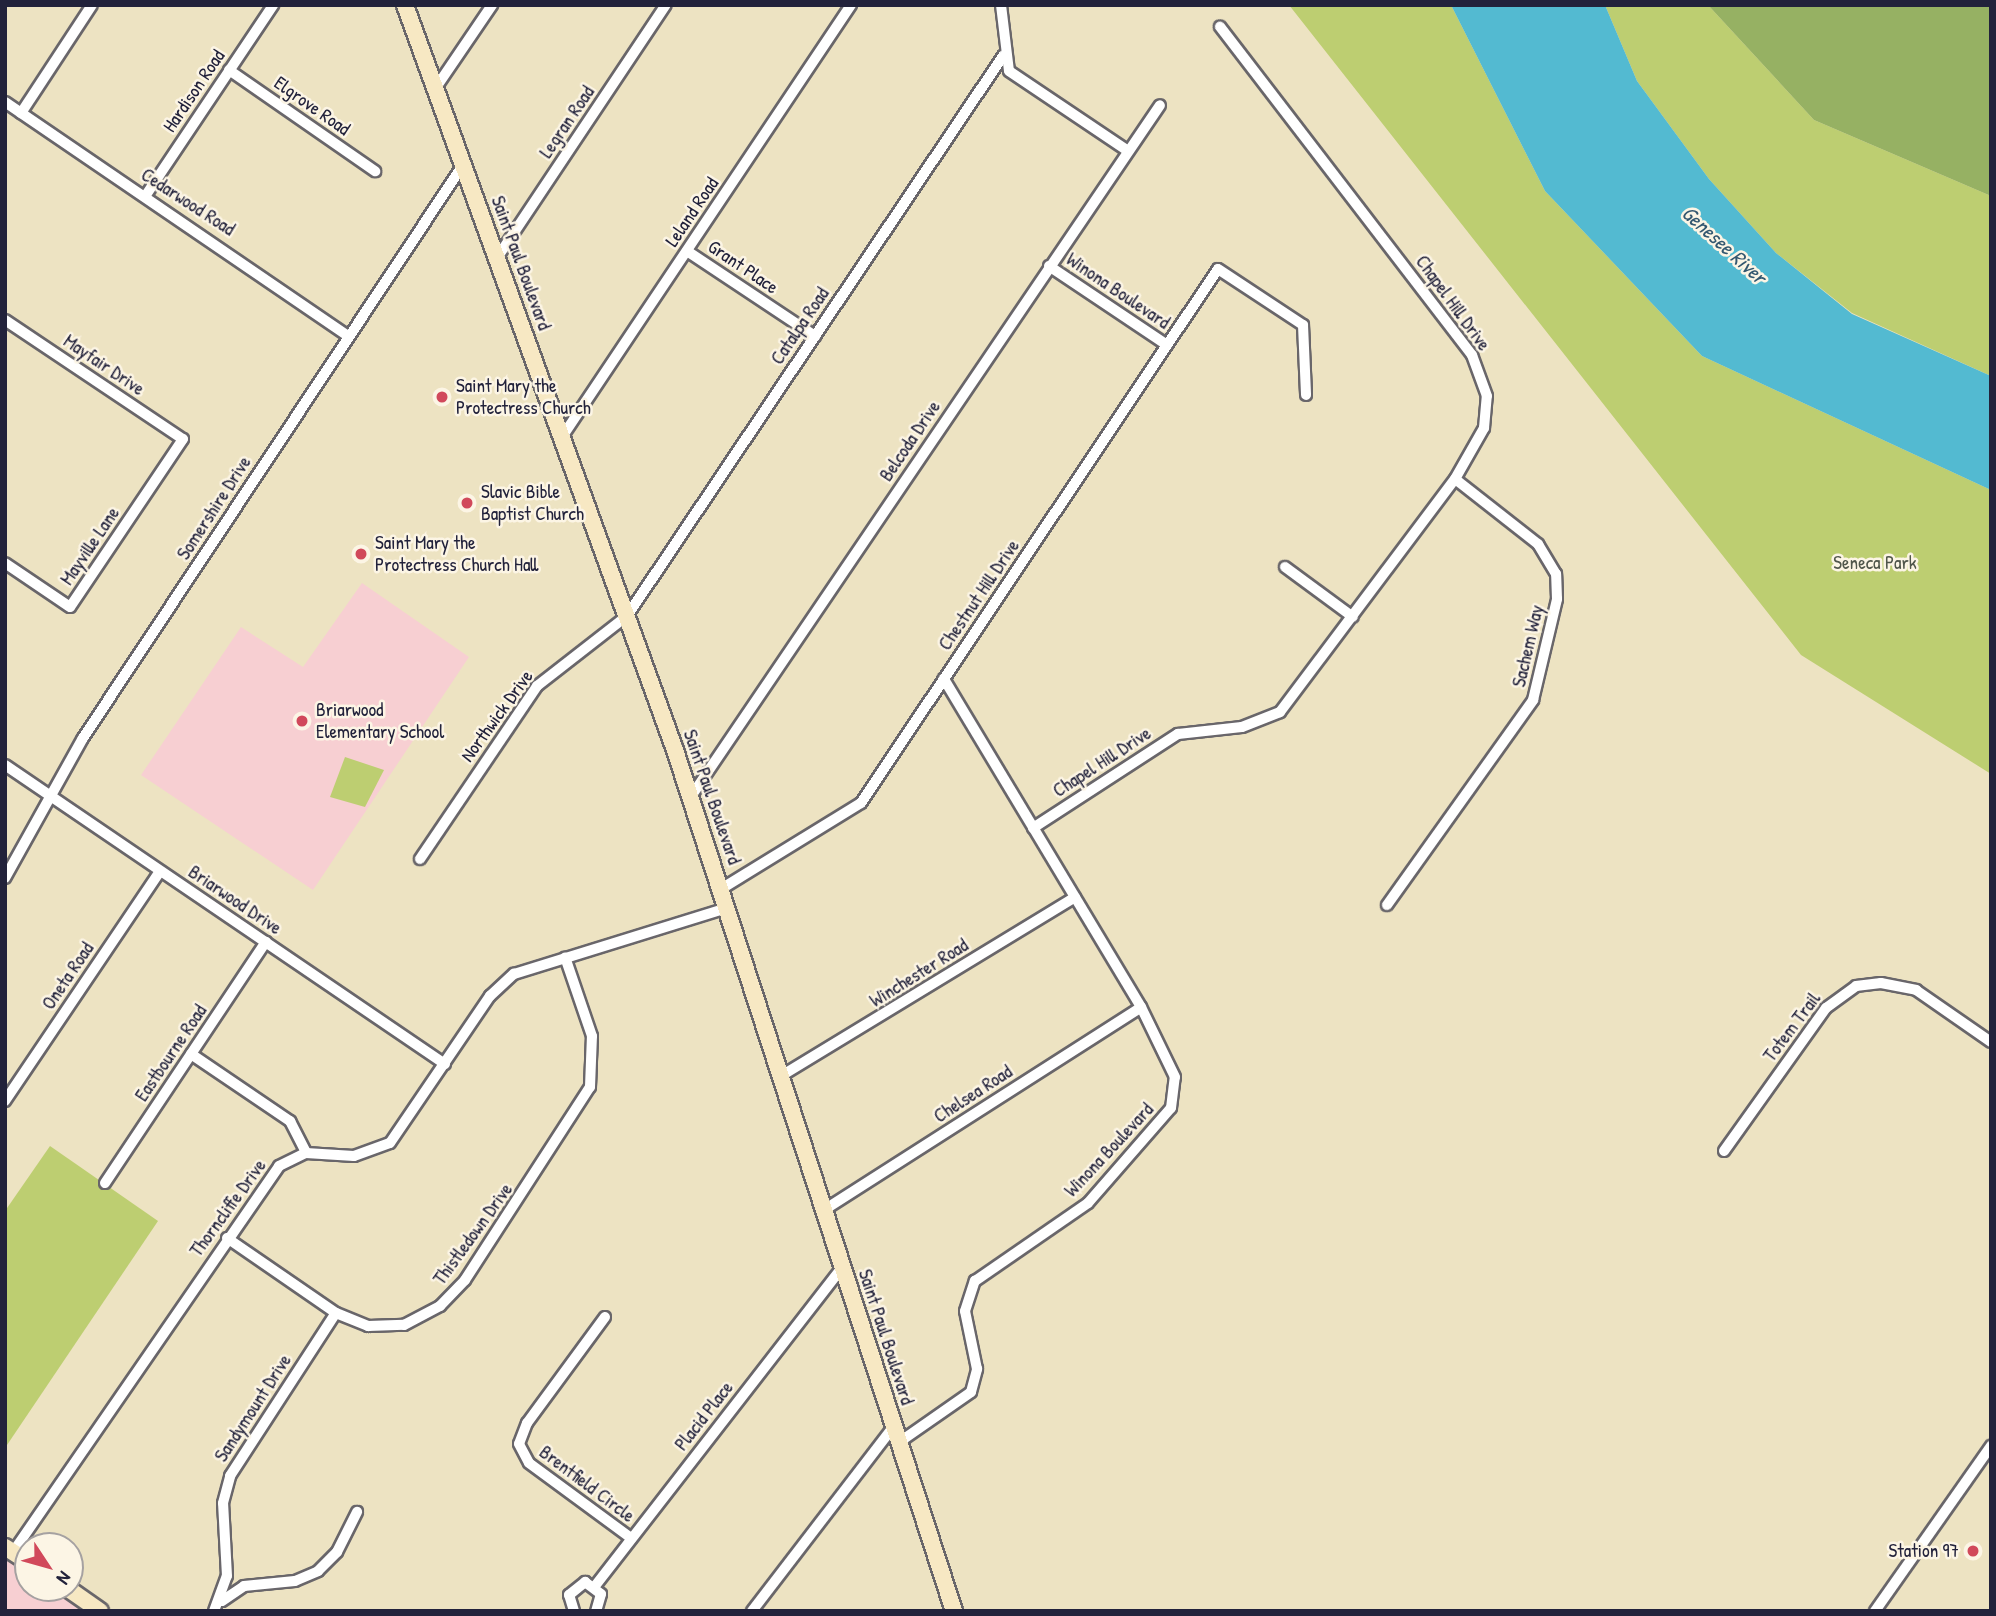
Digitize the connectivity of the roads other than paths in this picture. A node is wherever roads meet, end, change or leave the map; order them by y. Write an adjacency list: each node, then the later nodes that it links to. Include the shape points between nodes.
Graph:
1 (92, 5): 14 (street)
2 (273, 5): 10 (street, Hardison Road)
3 (405, 5): 11 (main road, Saint Paul Boulevard)
4 (492, 5): 11 (street)
5 (666, 5): 20 (street, Legran Road)
6 (851, 5): 19 (street, Leland Road)
7 (1001, 5): 9 (street)
8 (1220, 27): 29 (street, Chapel Hill Drive, via 1480,369 1487,396 1485,428)
9 (1003, 57): 15 (street, via 1009,71); 23 (street, Catalpa Road)
10 (229, 70): 17 (street, Elgrove Road); 18 (street, Hardison Road)
11 (435, 89): 16 (main road, Saint Paul Boulevard)
12 (5, 102): 14 (street, Cedarwood Road)
13 (1160, 105): 15 (street, Belcoda Drive)
14 (21, 113): 18 (street, Cedarwood Road)
15 (1128, 151): 21 (street, Belcoda Drive)
16 (463, 165): 20 (main road, Saint Paul Boulevard); 24 (street, Somershire Drive)
17 (375, 171)
18 (145, 195): 24 (street, Cedarwood Road)
19 (687, 251): 23 (street, Grant Place); 27 (street, Leland Road)
20 (497, 258): 27 (main road, Saint Paul Boulevard)
21 (1049, 267): 25 (street, Winona Boulevard); 37 (street, Belcoda Drive)
22 (5, 320): 28 (street, Mayfair Drive)
23 (815, 336): 32 (street, Catalpa Road)
24 (348, 337): 36 (street, Somershire Drive, via 83,738)
25 (1167, 345): 26 (street, Chestnut Hill Drive, via 1218,269 1303,325); 34 (street, Chestnut Hill Drive)
26 (1306, 395)
27 (562, 437): 32 (main road, Saint Paul Boulevard)
28 (183, 439): 30 (street, Mayville Lane, via 70,607)
29 (1455, 479): 33 (street, Chapel Hill Drive); 44 (street, Sachem Way, via 1538,544 1556,574 1557,599 1533,700)
30 (5, 563)
31 (1285, 567): 33 (street)
32 (627, 616): 37 (main road, Saint Paul Boulevard); 39 (street, Northwick Drive, via 537,686)
33 (1353, 617): 38 (street, Chapel Hill Drive, via 1271,718 1178,734)
34 (944, 679): 38 (street, Winona Boulevard); 42 (street, Chestnut Hill Drive, via 861,803)
35 (5, 765): 36 (street, Briarwood Drive)
36 (52, 797): 40 (street, Briarwood Drive); 41 (street, Somershire Drive)
37 (690, 798): 42 (main road, Saint Paul Boulevard)
38 (1033, 828): 43 (street, Winona Boulevard)
39 (420, 859)
40 (160, 871): 46 (street, Briarwood Drive); 53 (street, Oneta Road)
41 (5, 878)
42 (721, 889): 45 (main road, Saint Paul Boulevard)
43 (1075, 897): 48 (street, Winona Boulevard); 52 (street, Winchester Road)
44 (1387, 905)
45 (727, 908): 47 (street); 52 (main road, Saint Paul Boulevard)
46 (266, 942): 50 (street, Eastbourne Road); 51 (street, Briarwood Drive)
47 (565, 957): 51 (street, via 502,983); 60 (street, Thistledown Drive, via 595,1054 590,1087 575,1118 440,1306 393,1327 368,1326)
48 (1141, 1007): 57 (street, Chelsea Road); 62 (street, Winona Boulevard, via 1175,1077 1171,1108 1088,1203 975,1281 965,1311 977,1369 971,1392)
49 (1991, 1042): 54 (street, Totem Trail, via 1916,990 1881,983 1856,986 1821,1014)
50 (191, 1054): 55 (street, via 290,1121); 56 (street, Eastbourne Road)
51 (445, 1064): 55 (street, via 402,1129 379,1150 354,1156)
52 (781, 1076): 57 (main road, Saint Paul Boulevard)
53 (5, 1101)
54 (1724, 1151)
55 (306, 1153): 58 (street, Thorncliffe Drive, via 279,1166)
56 (105, 1183)
57 (824, 1210): 59 (main road, Saint Paul Boulevard)
58 (227, 1238): 60 (street, Thistledown Drive); 66 (street, Thorncliffe Drive)
59 (842, 1268): 62 (main road, Saint Paul Boulevard); 65 (street, Placid Place)
60 (336, 1313): 69 (street, Sandymount Drive, via 230,1476 223,1503 227,1576)
61 (605, 1317): 65 (street, Brentfield Circle, via 527,1423 519,1444 529,1463)
62 (895, 1435): 70 (main road, Saint Paul Boulevard); 74 (street, Winona Boulevard)
63 (1991, 1446): 75 (street)
64 (357, 1512): 69 (street, via 337,1552 318,1571 295,1581 244,1586)
65 (631, 1538): 67 (street, Placid Place)
66 (9, 1549)
67 (595, 1586): 72 (street, Placid Place, via 585,1582 571,1590); 73 (street, via 601,1600)
68 (84, 1600): 71 (main road)
69 (216, 1607)
70 (951, 1609)
71 (100, 1611)
72 (574, 1611)
73 (596, 1611)
74 (752, 1611)
75 (1875, 1611)

